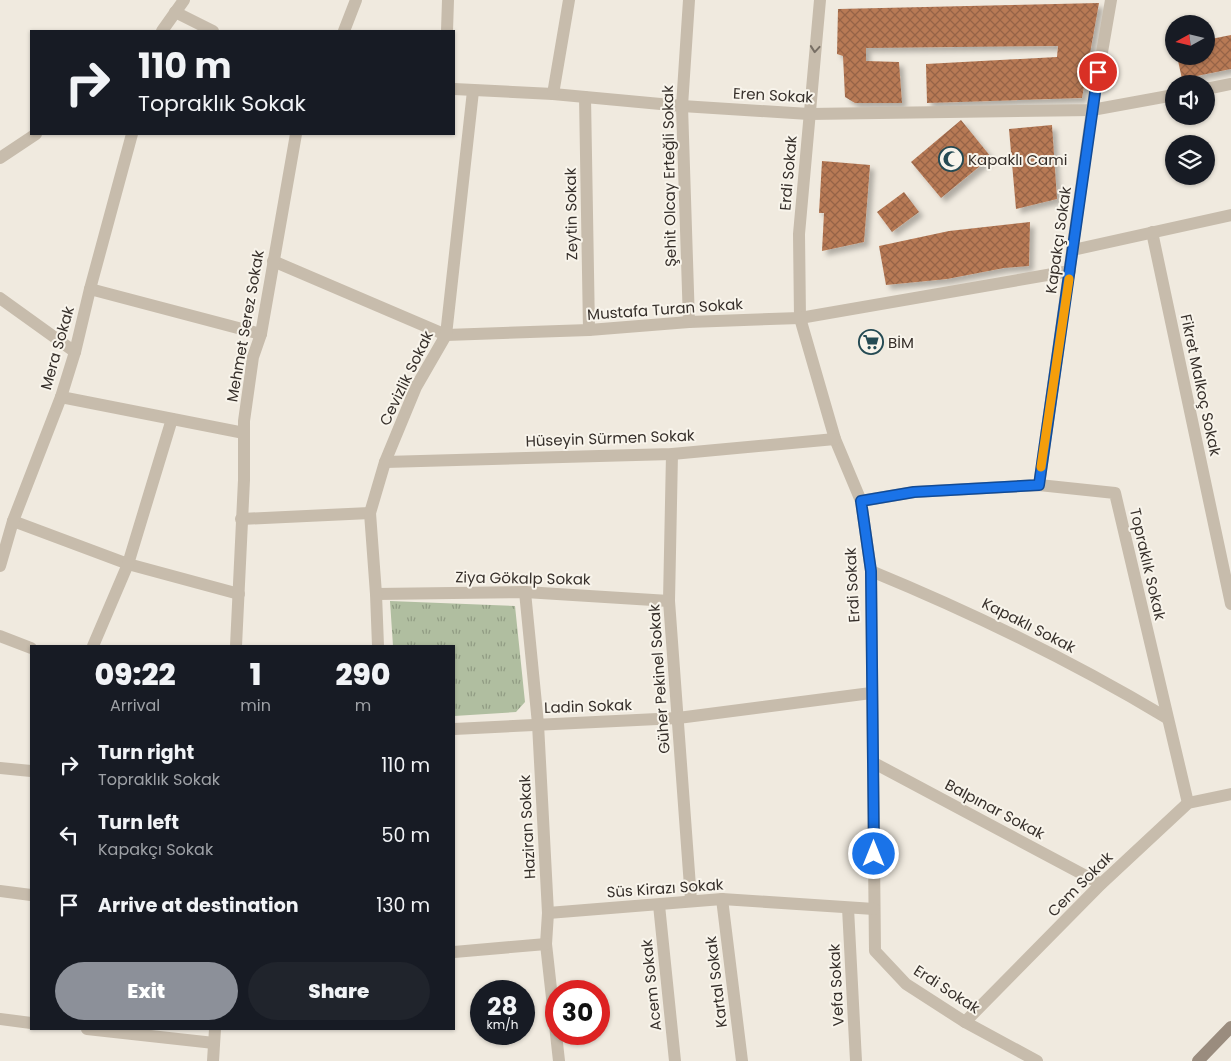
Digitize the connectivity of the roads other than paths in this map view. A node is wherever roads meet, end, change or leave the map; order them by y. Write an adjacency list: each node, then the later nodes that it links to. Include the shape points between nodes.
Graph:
1 (184, 0): 8 (street)
2 (356, 0): 11 (street)
3 (448, 0): 12 (street)
4 (569, 0): 17 (street)
5 (689, 0): 20 (street, Şehit Olcay Erteğli Sokak)
6 (820, 0): 22 (street, Erdi Sokak, one-way to 22)
7 (1111, 0): 21 (street, Kapakçı Sokak)
8 (175, 12): 9 (street); 10 (street)
9 (163, 30)
10 (212, 30)
11 (344, 30)
12 (446, 30)
13 (1231, 84): 14 (street)
14 (1215, 87)
15 (455, 89): 16 (street, Eren Sokak)
16 (473, 91): 17 (street, Eren Sokak); 38 (street, Cevizlik Sokak)
17 (553, 94): 18 (street, Eren Sokak)
18 (585, 97): 20 (street, Eren Sokak); 36 (street, Zeytin Sokak)
19 (1165, 97): 21 (street, Eren Sokak)
20 (682, 106): 22 (street, Eren Sokak); 35 (street, Şehit Olcay Erteğli Sokak)
21 (1092, 110): 22 (street, Eren Sokak); 29 (street, Kapakçı Sokak)
22 (809, 114): 34 (street, Erdi Sokak, via 799,234)
23 (34, 135): 26 (street)
24 (132, 135): 32 (street, Mera Sokak)
25 (296, 135): 30 (street, Mehmet Serez Sokak)
26 (0, 158)
27 (1231, 214): 28 (street)
28 (1152, 232): 29 (street); 58 (street, Fikret Malkoç Sokak)
29 (1073, 250): 31 (street, Kapakçı Sokak)
30 (273, 261): 37 (street, Mehmet Serez Sokak); 38 (street, Mustafa Turan Sokak)
31 (1070, 271): 34 (street, Mustafa Turan Sokak); 46 (street, Kapakçı Sokak)
32 (90, 289): 37 (street); 39 (street, Mera Sokak)
33 (0, 298): 39 (street)
34 (800, 318): 35 (street, Mustafa Turan Sokak); 43 (street, Erdi Sokak)
35 (689, 322): 36 (street, Mustafa Turan Sokak)
36 (589, 330): 38 (street, Mustafa Turan Sokak)
37 (261, 334): 42 (street, Mehmet Serez Sokak, via 253,357)
38 (446, 335): 45 (street, Cevizlik Sokak, via 416,387)
39 (75, 352): 40 (street, Mera Sokak)
40 (61, 397): 41 (street); 50 (street, Mera Sokak)
41 (172, 419): 42 (street); 51 (street)
42 (244, 433): 49 (street, Mehmet Serez Sokak)
43 (835, 439): 44 (street, Hüseyin Sürmen Sokak); 47 (street, Erdi Sokak)
44 (672, 454): 45 (street, Hüseyin Sürmen Sokak); 57 (street, Güher Pekinel Sokak)
45 (384, 462): 48 (street, Cevizlik Sokak)
46 (1039, 485): 47 (street, Topraklık Sokak, via 914,492); 66 (street, Topraklık Sokak, via 1115,494)
47 (861, 501): 53 (street, Erdi Sokak)
48 (370, 512): 49 (street); 56 (street, Cevizlik Sokak)
49 (241, 519): 55 (street, Mehmet Serez Sokak)
50 (13, 521): 51 (street); 52 (street, Mera Sokak)
51 (128, 564): 55 (street); 60 (street)
52 (0, 566)
53 (871, 571): 64 (street, Erdi Sokak); 66 (street, Kapaklı Sokak, via 954,606 1110,684)
54 (525, 592): 56 (street, Ziya Gökalp Sokak); 57 (street, Ziya Gökalp Sokak); 67 (street, Haziran Sokak)
55 (239, 594): 61 (street, Mehmet Serez Sokak)
56 (376, 594): 62 (street, Cevizlik Sokak)
57 (669, 601): 65 (street, Güher Pekinel Sokak)
58 (1231, 604)
59 (0, 636): 63 (street)
60 (93, 645)
61 (236, 645)
62 (378, 645)
63 (30, 648)
64 (871, 693): 65 (street, Ladin Sokak); 69 (street, Erdi Sokak)
65 (678, 718): 67 (street, Ladin Sokak); 78 (street, Güher Pekinel Sokak)
66 (1167, 718): 73 (street, Topraklık Sokak)
67 (538, 724): 68 (street, Ladin Sokak); 82 (street, Haziran Sokak)
68 (455, 729)
69 (874, 763): 74 (street, Balpınar Sokak); 81 (street, Erdi Sokak)
70 (0, 768): 71 (street)
71 (30, 772)
72 (1231, 794): 73 (street)
73 (1188, 803): 74 (street, Cem Sokak)
74 (1102, 884): 87 (street, Cem Sokak)
75 (0, 891): 76 (street)
76 (30, 895)
77 (722, 899): 78 (street, Süs Kirazı Sokak); 80 (street, Süs Kirazı Sokak); 95 (street, Kartal Sokak)
78 (691, 900): 79 (street, Süs Kirazı Sokak)
79 (659, 905): 82 (street, Süs Kirazı Sokak); 94 (street, Acem Sokak)
80 (848, 908): 81 (street, Süs Kirazı Sokak); 96 (street, Vefa Sokak)
81 (874, 909): 87 (street, Erdi Sokak, via 875,951 906,984)
82 (548, 913): 83 (street, Haziran Sokak)
83 (546, 944): 84 (street); 93 (street, Haziran Sokak)
84 (455, 952)
85 (0, 1019): 86 (street)
86 (30, 1022)
87 (965, 1022): 97 (street, Erdi Sokak)
88 (1231, 1027): 98 (main road)
89 (97, 1030): 91 (street)
90 (215, 1030): 91 (street)
91 (214, 1043): 92 (street)
92 (214, 1061)
93 (559, 1061)
94 (675, 1061)
95 (742, 1061)
96 (856, 1061)
97 (1037, 1061)
98 (1198, 1061)

